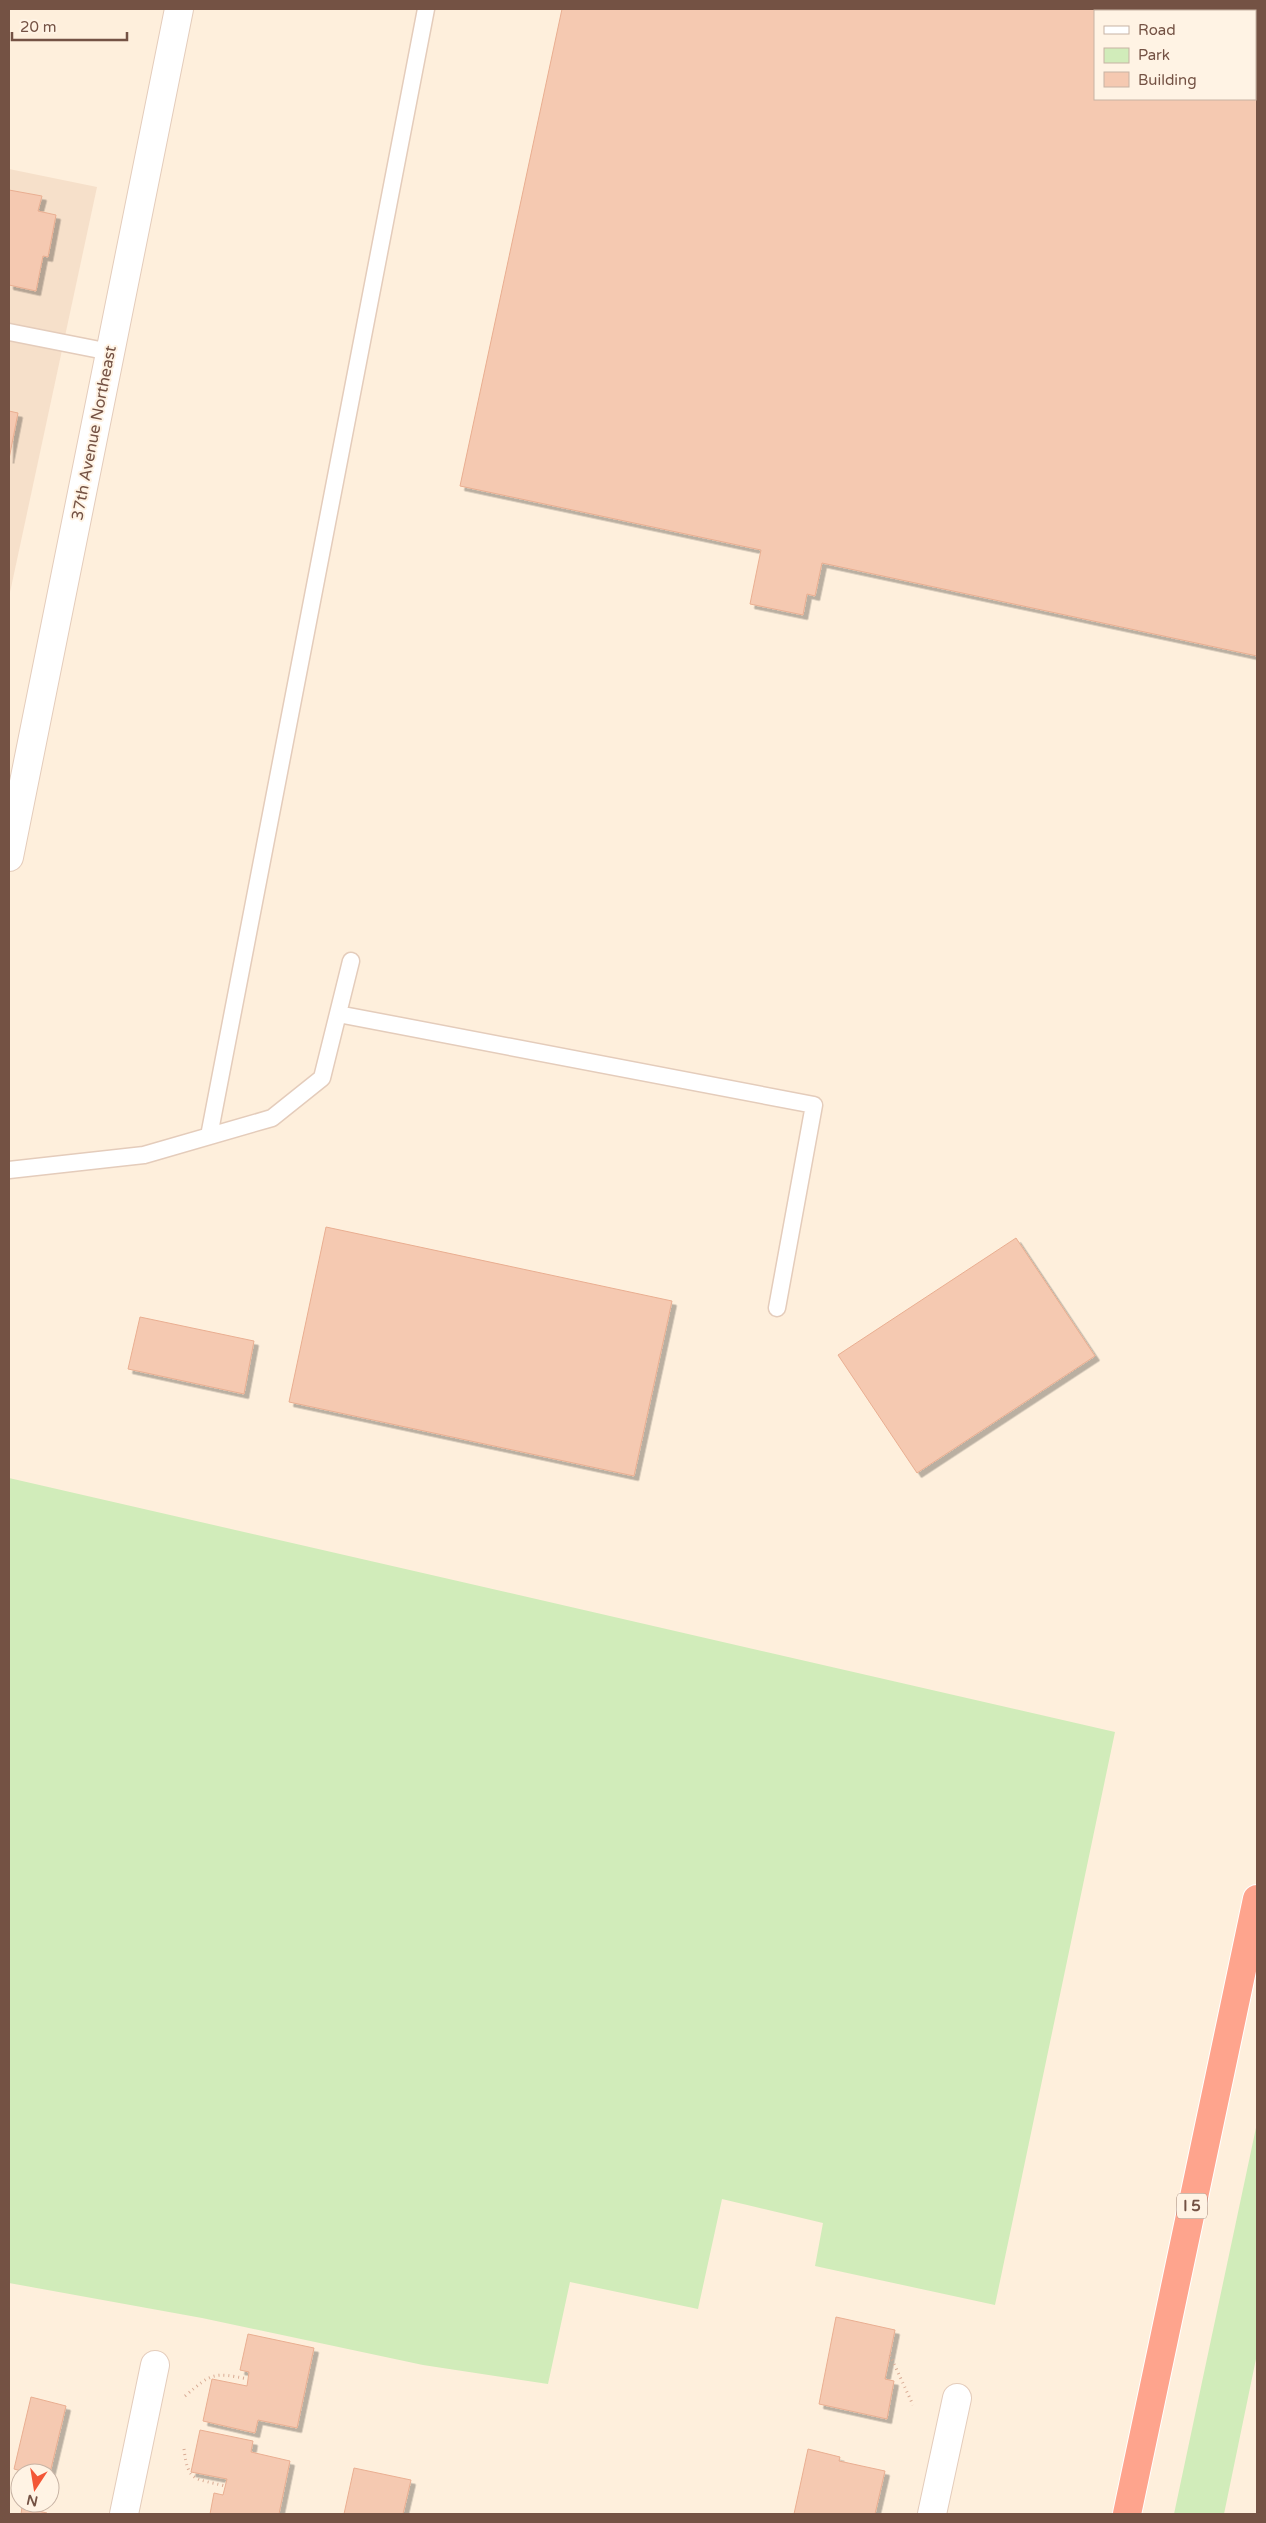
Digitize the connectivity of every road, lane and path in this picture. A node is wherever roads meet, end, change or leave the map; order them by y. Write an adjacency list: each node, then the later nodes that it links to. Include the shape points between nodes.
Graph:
1 (179, 9): 4 (street, 37th Avenue Northeast)
2 (426, 9): 8 (lane)
3 (9, 332): 4 (lane)
4 (110, 352): 5 (street, 37th Avenue Northeast)
5 (9, 857)
6 (351, 961): 7 (lane)
7 (338, 1014): 8 (lane, via 322,1078 272,1118); 10 (lane, via 814,1106)
8 (209, 1136): 9 (lane, via 144,1155)
9 (9, 1170)
10 (777, 1308)
11 (1257, 1899): 22 (highway, I 5)
12 (890, 2355): 17 (path)
13 (155, 2365): 20 (street)
14 (248, 2379): 15 (path, via 216,2374)
15 (185, 2396)
16 (957, 2398): 21 (street)
17 (914, 2405)
18 (184, 2449): 19 (path, via 186,2468 194,2478)
19 (225, 2486)
20 (124, 2514)
21 (932, 2514)
22 (1127, 2514)

